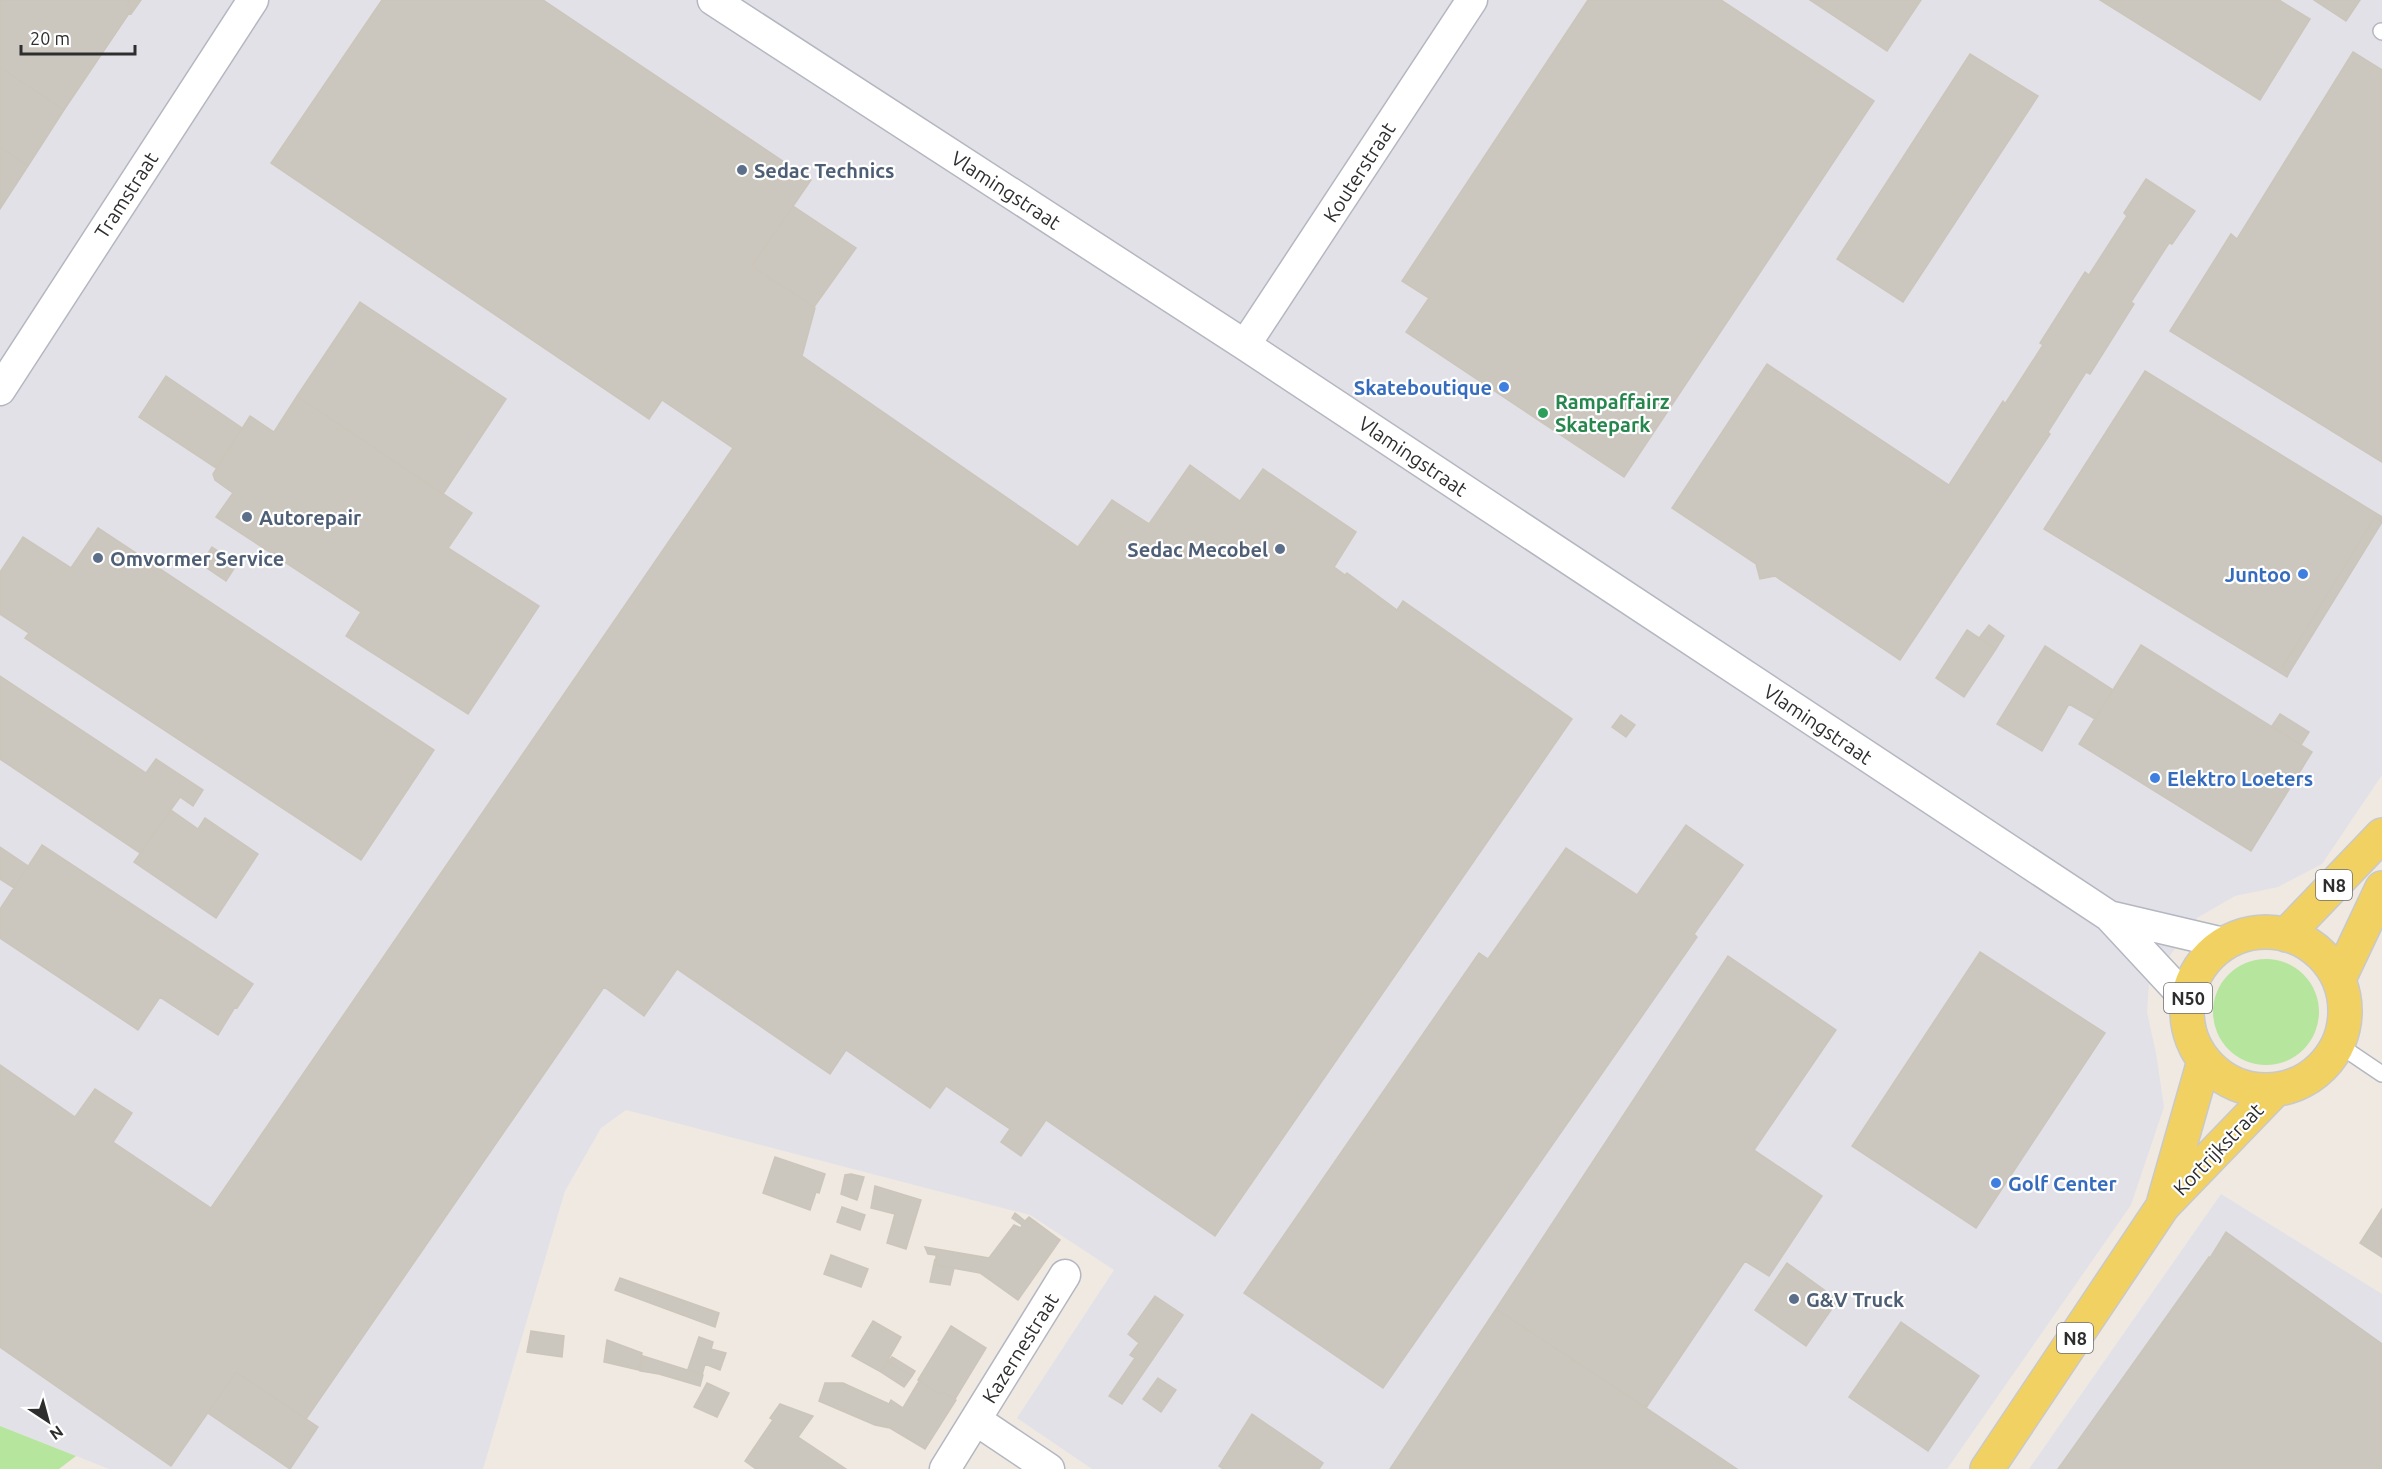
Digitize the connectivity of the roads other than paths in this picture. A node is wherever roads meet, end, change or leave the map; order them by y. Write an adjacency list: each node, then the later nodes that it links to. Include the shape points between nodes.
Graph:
1 (253, 0): 5 (street, Tramstraat)
2 (713, 0): 4 (street, Vlamingstraat)
3 (1472, 0): 4 (street, Kouterstraat)
4 (1245, 345): 8 (street, Vlamingstraat)
5 (0, 390)
6 (2382, 835): 9 (main road, N8)
7 (2382, 888): 11 (main road, N8)
8 (2109, 916): 10 (street, Vlamingstraat); 12 (street, Vlamingstraat)
9 (2286, 934): 10 (main road, N50, via 2245,935); 11 (main road, N50, via 2319,952)
10 (2224, 943): 12 (main road, N50, via 2210,954 2194,977)
11 (2339, 979): 13 (main road, N50, via 2346,1018)
12 (2187, 1000): 14 (main road, N50, via 2187,1024 2195,1050)
13 (2339, 1046): 15 (lane); 16 (main road, N50, via 2322,1068 2300,1084)
14 (2204, 1061): 16 (main road, N50, via 2212,1072 2242,1088); 17 (main road, Kortrijkstraat / N8)
15 (2382, 1074)
16 (2273, 1092): 17 (main road, Kortrijkstraat / N8)
17 (2163, 1206): 22 (main road, Kortrijkstraat / N8)
18 (1065, 1275): 19 (street, Kazernestraat)
19 (976, 1420): 20 (street, Kazernestraat); 21 (street, Kazernestraat)
20 (945, 1469)
21 (1048, 1469)
22 (1987, 1469)

